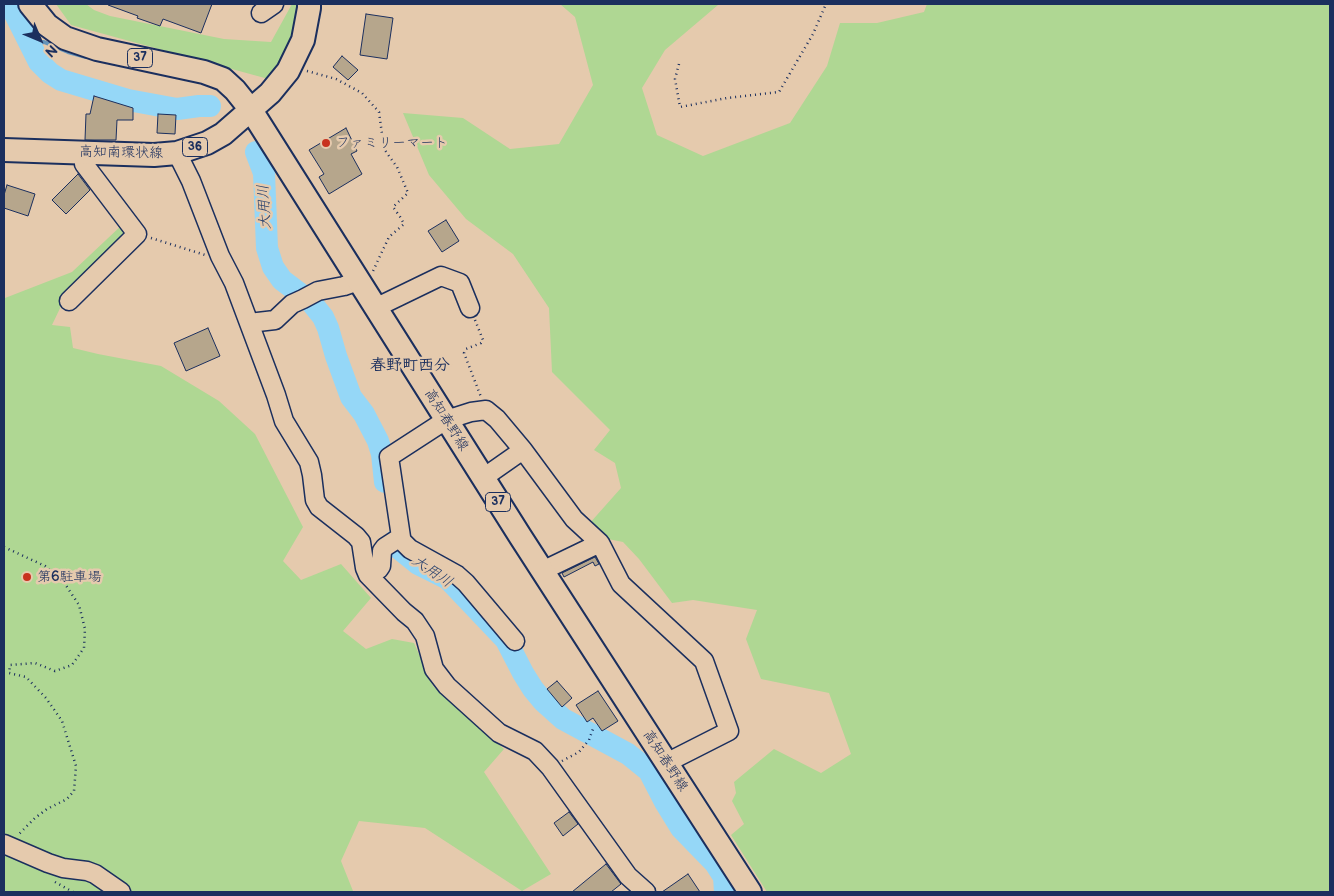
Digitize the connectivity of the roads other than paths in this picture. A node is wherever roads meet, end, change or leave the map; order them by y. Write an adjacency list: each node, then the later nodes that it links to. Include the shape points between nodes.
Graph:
1 (30, 4): 3 (main road, 高知春野線 / 37, via 47,25 65,38 204,72 223,80)
2 (309, 4): 3 (main road, 高知南環状線 / 36, via 302,40 290,68)
3 (251, 110): 5 (main road, 高知南環状線 / 36, via 223,134); 7 (main road, 高知春野線 / 37)
4 (4, 150): 5 (main road, 高知南環状線 / 36)
5 (178, 153): 10 (street)
6 (84, 164): 8 (street, via 137,234)
7 (366, 293): 9 (street, via 441,276 460,283); 10 (street, via 344,286 318,291 292,304 275,320); 11 (main road, 高知春野線 / 37)
8 (69, 301)
9 (470, 308)
10 (249, 323): 17 (street, via 284,421 309,462 314,500 361,542)
11 (446, 420): 12 (street, via 486,410); 13 (main road, 高知春野線 / 37); 14 (street, via 389,457 401,537)
12 (522, 450): 13 (street); 15 (street, via 574,519)
13 (483, 478): 16 (main road, 高知春野線 / 37)
14 (394, 541): 17 (street, via 382,551 379,569); 18 (street, via 462,579)
15 (600, 543): 16 (street); 19 (street, via 621,584 704,661 729,731)
16 (542, 571): 19 (main road, 高知春野線 / 37)
17 (368, 575): 22 (street, via 415,620 424,636 434,669 447,686 499,733 535,751 628,876)
18 (515, 642)
19 (666, 763): 23 (main road, 高知春野線 / 37)
20 (4, 844): 21 (street, via 48,863 95,874)
21 (121, 892)
22 (646, 892)
23 (750, 892)

